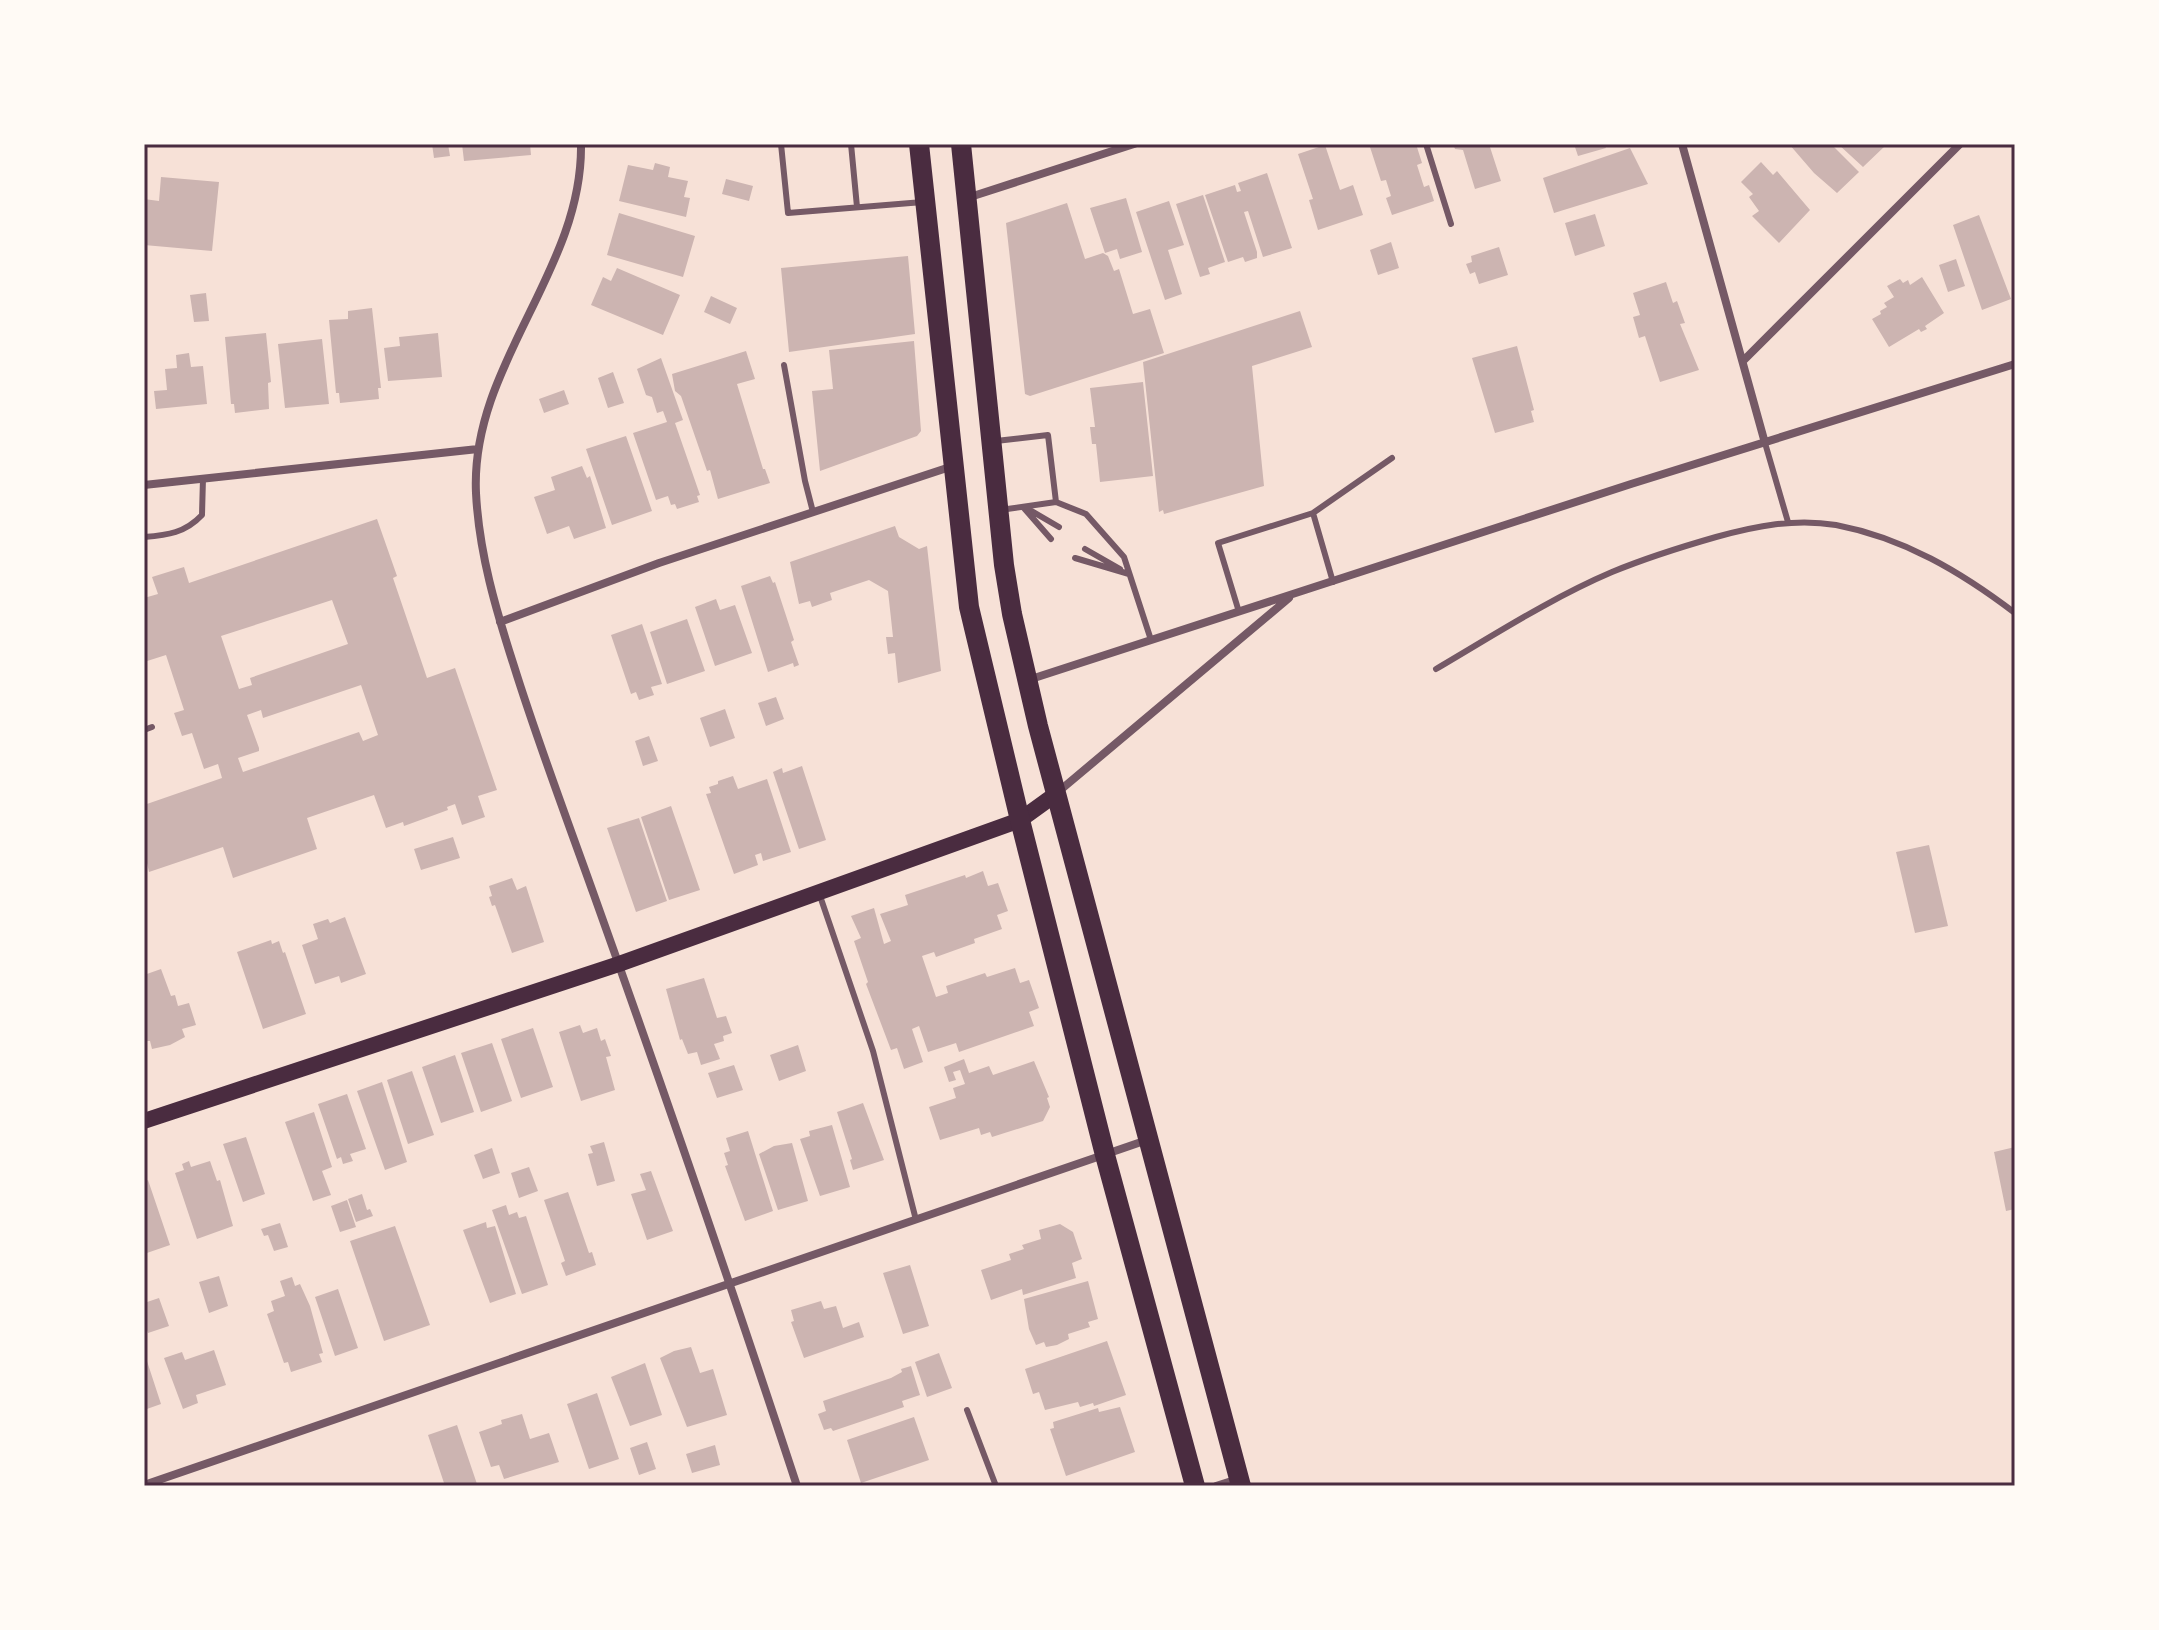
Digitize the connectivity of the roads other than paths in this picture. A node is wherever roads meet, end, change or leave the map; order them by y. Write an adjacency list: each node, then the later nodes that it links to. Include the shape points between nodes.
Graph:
1 (581, 144): 19 (street, via 575,207 504,363 481,425)
2 (781, 144): 12 (lane, via 788,213)
3 (851, 144): 12 (lane)
4 (919, 144): 11 (main road)
5 (961, 144): 10 (main road)
6 (1134, 144): 10 (street)
7 (1426, 144): 13 (lane)
8 (1682, 144): 14 (street)
9 (1960, 144): 14 (street)
10 (967, 198): 17 (main road)
11 (925, 201): 12 (lane); 21 (main road)
12 (857, 207)
13 (1451, 224)
14 (1743, 361): 18 (street)
15 (2015, 364): 18 (street)
16 (784, 365): 27 (lane)
17 (992, 442): 24 (lane, via 1048,435); 26 (main road)
18 (1765, 443): 29 (lane); 36 (street)
19 (478, 449): 22 (street); 40 (street, via 476,493 486,569)
20 (1392, 458): 28 (lane)
21 (954, 466): 27 (street); 47 (main road, via 969,607)
22 (203, 478): 23 (street); 31 (lane, via 202,515 191,526 172,535)
23 (144, 485)
24 (1056, 502): 25 (lane); 35 (lane, via 1086,514 1124,557)
25 (1023, 507): 26 (lane); 30 (lane); 32 (lane)
26 (999, 510): 43 (main road, via 1012,614)
27 (813, 512): 40 (street)
28 (1313, 513): 36 (lane); 38 (lane, via 1218,543)
29 (1788, 522): 39 (lane, via 1836,525 1885,538 1928,556); 42 (lane, via 1676,548 1612,572)
30 (1059, 527)
31 (144, 537)
32 (1051, 539)
33 (1085, 549): 35 (lane)
34 (1075, 558): 35 (lane)
35 (1130, 574): 41 (lane)
36 (1333, 582): 37 (street)
37 (1293, 595): 38 (street); 46 (street)
38 (1239, 612): 41 (street)
39 (2015, 613)
40 (500, 622): 49 (street)
41 (1151, 640): 43 (street)
42 (1436, 669)
43 (1027, 680): 46 (main road)
44 (152, 727): 45 (lane)
45 (144, 730)
46 (1056, 794): 47 (main road); 51 (main road)
47 (1020, 820): 48 (main road); 52 (main road)
48 (819, 892): 49 (main road); 53 (lane, via 873,1051)
49 (619, 964): 50 (main road); 54 (street)
50 (144, 1121)
51 (1147, 1140): 52 (street); 56 (main road)
52 (1105, 1155): 53 (street); 60 (main road)
53 (916, 1220): 54 (street)
54 (731, 1283): 57 (street); 58 (street)
55 (967, 1410): 59 (lane)
56 (1240, 1482): 61 (street)
57 (144, 1485)
58 (797, 1486)
59 (996, 1486)
60 (1195, 1486)
61 (1216, 1486)

